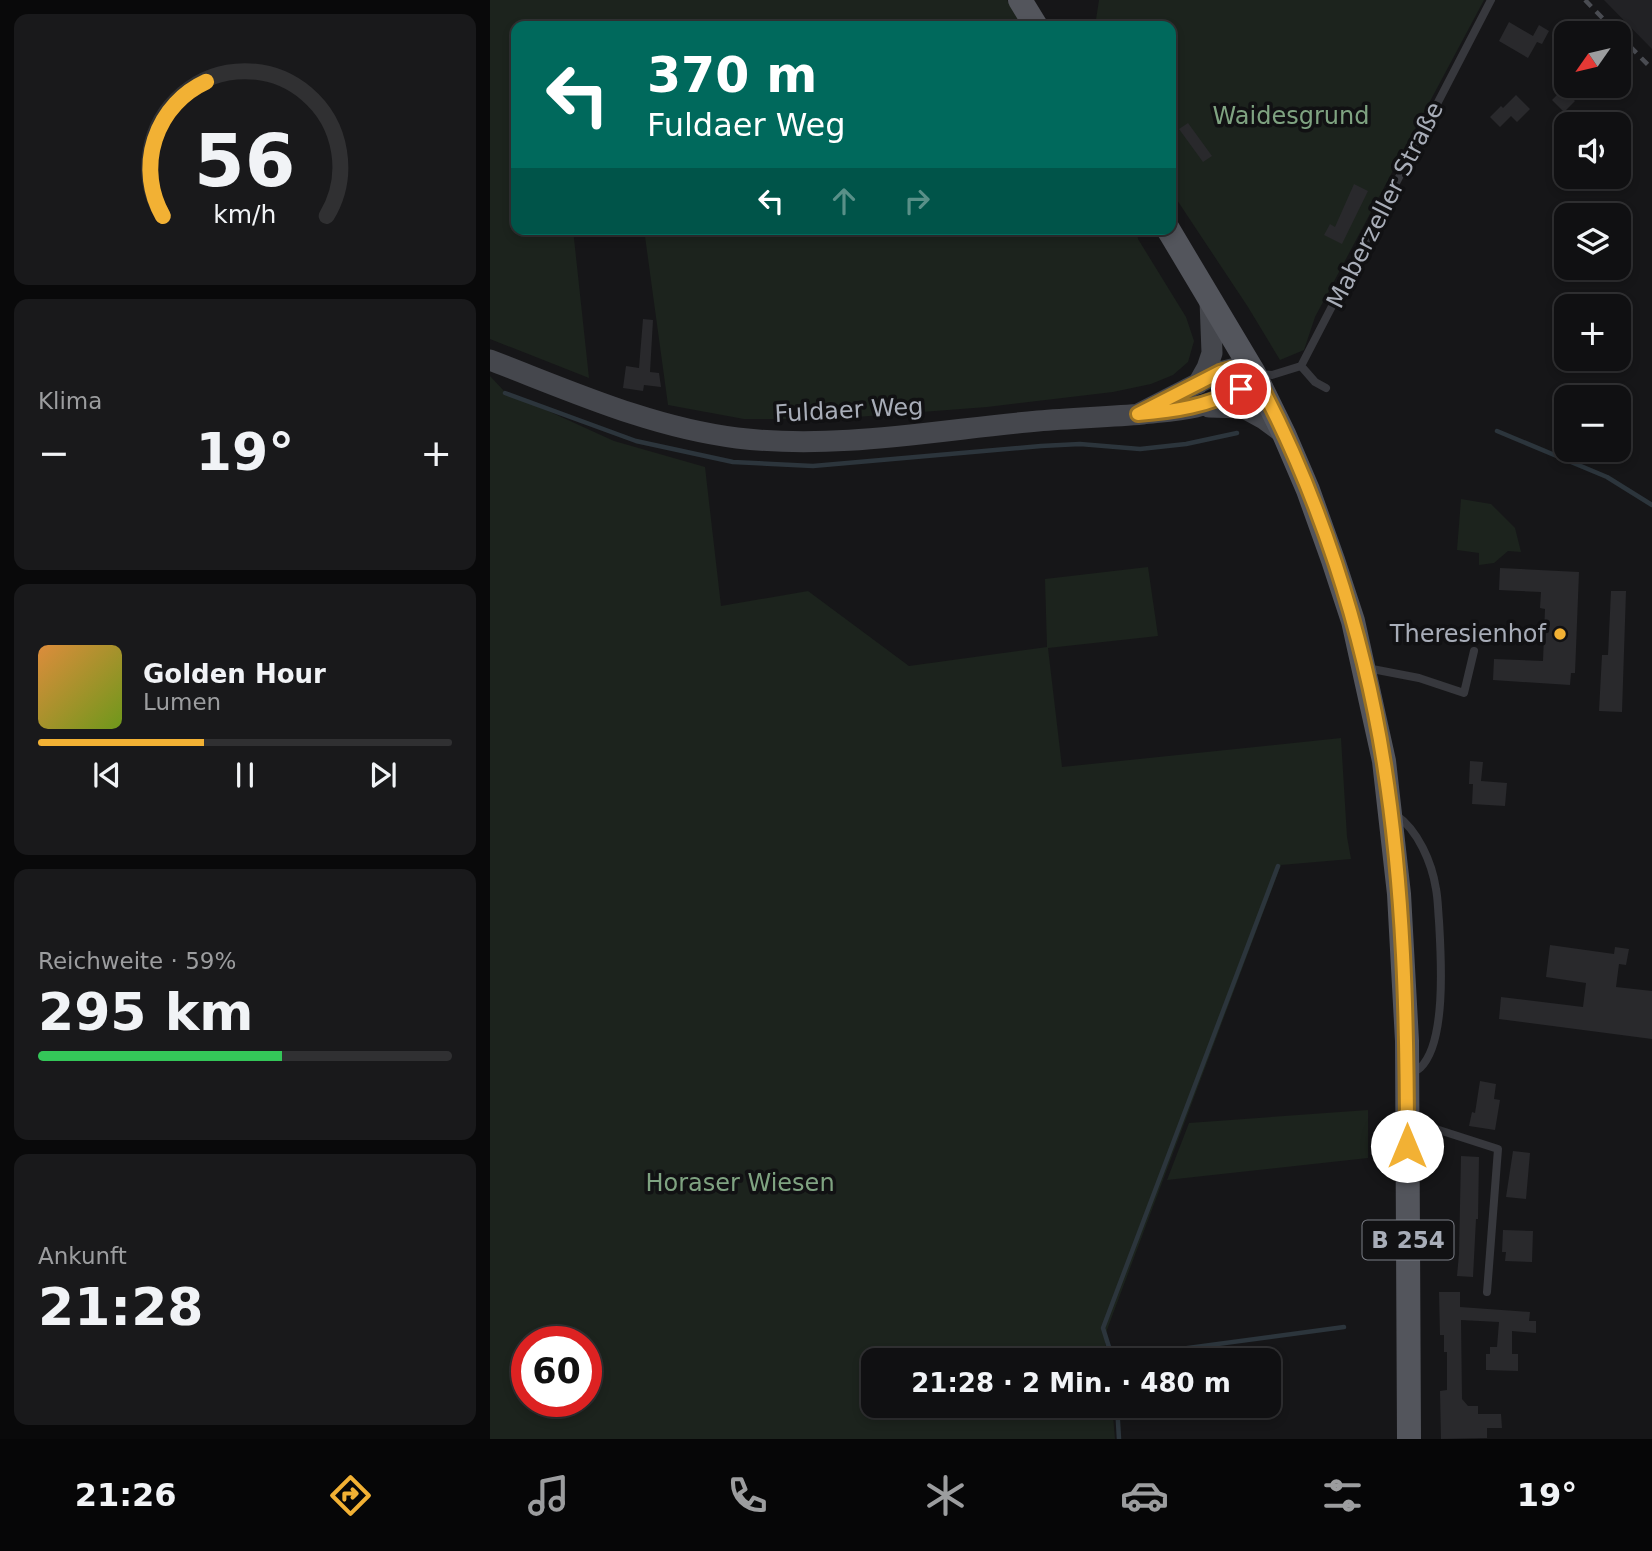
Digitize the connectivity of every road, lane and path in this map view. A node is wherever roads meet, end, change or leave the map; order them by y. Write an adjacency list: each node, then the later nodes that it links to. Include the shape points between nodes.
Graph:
1 (1020, 0): 3 (main road)
2 (1491, 0): 7 (lane, Maberzeller Straße)
3 (1034, 21)
4 (1172, 235): 5 (main road, B 254)
5 (1210, 300): 8 (main road, B 254); 9 (main road, via 1212,353)
6 (490, 360): 12 (main road, Fuldaer Weg, via 657,422 762,440 849,440)
7 (1301, 366): 8 (lane, via 1272,375); 10 (lane)
8 (1254, 373): 9 (main road, Fuldaer Weg, via 1231,369); 11 (main road, Fuldaer Weg, via 1241,389); 13 (main road, B 254)
9 (1198, 384): 12 (main road, Fuldaer Weg)
10 (1326, 388)
11 (1196, 407): 12 (main road, Fuldaer Weg); 13 (main road, via 1244,408)
12 (1138, 414)
13 (1284, 434): 15 (main road, B 254, via 1333,560)
14 (1474, 651): 15 (lane, via 1464,693 1419,678)
15 (1364, 668): 16 (main road, B 254)
16 (1390, 811): 17 (main road, B 254, via 1401,919); 17 (lane, via 1406,822 1430,868 1442,969 1434,1042 1419,1069)
17 (1407, 1072): 18 (main road, B 254)
18 (1407, 1119): 19 (lane, via 1498,1149); 20 (main road, B 254)
19 (1487, 1292)
20 (1409, 1439)

